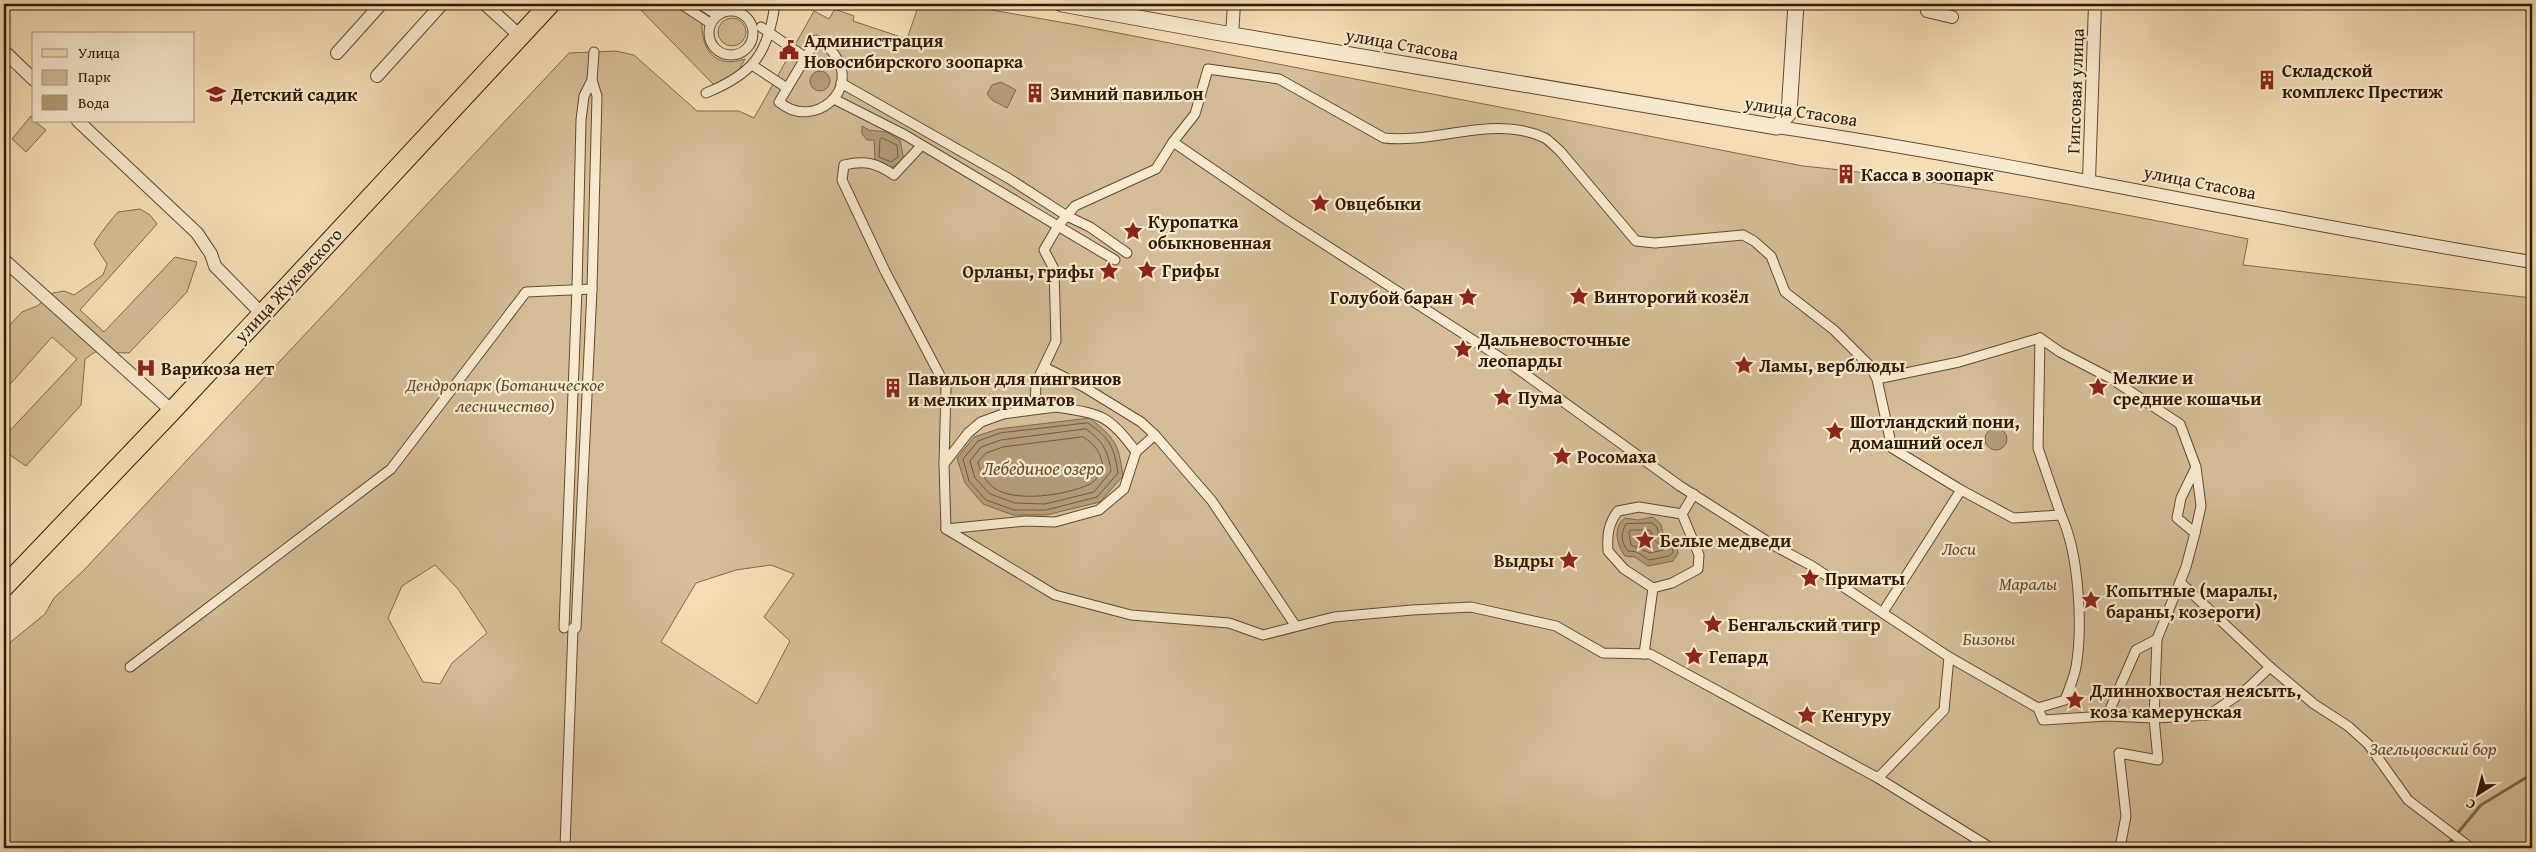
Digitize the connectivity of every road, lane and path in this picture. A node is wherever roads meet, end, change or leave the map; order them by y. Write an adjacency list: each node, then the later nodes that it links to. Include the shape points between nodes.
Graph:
1 (381, 4): 22 (street)
2 (442, 4): 27 (street)
3 (485, 4): 19 (street)
4 (550, 4): 19 (main road, улица Жуковского)
5 (681, 4): 15 (street)
6 (700, 4): 13 (street)
7 (775, 4): 17 (street)
8 (1062, 4): 18 (street, улица Стасова)
9 (1234, 4): 18 (street)
10 (1796, 4): 35 (street, via 1789,113)
11 (1930, 4): 14 (street, via 1927,11)
12 (2096, 4): 38 (street, Гипсовая улица)
13 (717, 15): 15 (street); 20 (street, via 734,10 747,17 753,30)
14 (1952, 17)
15 (710, 23): 20 (street, via 709,38 724,54 739,53)
16 (761, 27): 17 (street)
17 (770, 33): 24 (street); 25 (street)
18 (1232, 35): 35 (street, улица Стасова)
19 (520, 36): 47 (main road, улица Жуковского)
20 (750, 44): 24 (street)
21 (4, 51): 28 (street)
22 (337, 52)
23 (594, 52): 29 (street)
24 (762, 52): 26 (street)
25 (801, 55): 30 (street, via 816,40 828,46 842,70); 31 (street)
26 (752, 65): 31 (street); 32 (street, via 731,83)
27 (377, 76)
28 (32, 78)
29 (592, 80): 45 (street, via 584,96 581,120); 46 (street, via 597,96)
30 (841, 83): 33 (street); 39 (street, via 942,139)
31 (783, 86): 33 (street, via 779,102 798,112 826,107)
32 (706, 93)
33 (834, 99): 37 (street)
34 (79, 122): 47 (street, via 197,233 211,254 214,266)
35 (1778, 127): 38 (street, улица Стасова)
36 (1173, 142): 39 (street, via 1156,169 1075,206); 50 (street, via 1195,114 1208,69 1279,79 1384,138 1402,140 1498,128 1546,138 1560,150 1636,241 1655,243 1743,235 1754,241 1771,256 1785,292 1862,356); 58 (street, via 1510,364)
37 (921, 146): 40 (street); 55 (street, via 894,175 880,166 860,161 844,165 842,180 946,387)
38 (2089, 180): 44 (street, улица Стасова)
39 (1067, 216): 40 (street); 41 (street, via 1090,227)
40 (1058, 226): 43 (street); 49 (street, via 1044,250 1054,269 1056,342)
41 (1127, 253)
42 (4, 260): 52 (street)
43 (1115, 260)
44 (2532, 262)
45 (577, 288): 46 (street); 68 (street); 72 (street, via 526,292 391,469)
46 (592, 289): 68 (street)
47 (261, 313): 52 (main road, улица Жуковского)
48 (2040, 338): 50 (street, via 1959,362); 56 (street, via 2110,378 2180,424); 60 (street, via 2038,448)
49 (1044, 367): 51 (street, via 1036,383); 53 (street, via 1084,387)
50 (1877, 379): 57 (street, via 1892,448)
51 (1034, 409): 54 (street, via 1056,407 1102,415 1121,430); 55 (street, via 1003,414 981,422)
52 (172, 411): 64 (main road, улица Жуковского)
53 (1155, 435): 54 (street); 67 (street, via 1212,502)
54 (1136, 452): 61 (street, via 1124,489 1099,510 1055,522 1025,521)
55 (944, 464): 61 (street)
56 (2196, 467): 62 (street, via 2201,506); 62 (street, via 2181,498 2177,518)
57 (1961, 490): 60 (street, via 2013,518); 66 (street)
58 (1694, 494): 59 (street); 66 (street)
59 (1682, 514): 65 (street, via 1699,555 1698,570); 65 (street, via 1639,507 1618,511 1610,521 1608,551 1624,569)
60 (2061, 515): 74 (street, via 2078,585 2080,626 2076,668 2065,700)
61 (946, 529): 67 (street, via 1056,595 1131,615 1229,623 1263,635)
62 (2195, 533): 63 (street)
63 (2180, 582): 69 (street); 73 (street)
64 (4, 588)
65 (1653, 588): 70 (street)
66 (1883, 612): 71 (street)
67 (1295, 625): 70 (street, via 1342,616 1471,607 1556,626 1603,653)
68 (571, 628): 79 (street)
69 (2157, 639): 75 (street, via 2136,650); 76 (street)
70 (1644, 654): 77 (street, via 1658,658)
71 (1949, 657): 74 (street); 77 (street, via 1944,710)
72 (130, 667)
73 (2270, 667): 76 (street, via 2248,688 2209,715); 78 (street, via 2368,744 2408,800)
74 (2038, 708): 75 (street, via 2043,720)
75 (2108, 716): 76 (street)
76 (2154, 718): 81 (street, via 2158,760 2119,753 2126,816)
77 (1878, 778): 80 (street)
78 (2469, 847)
79 (565, 848)
80 (1991, 848)
81 (2120, 848)

